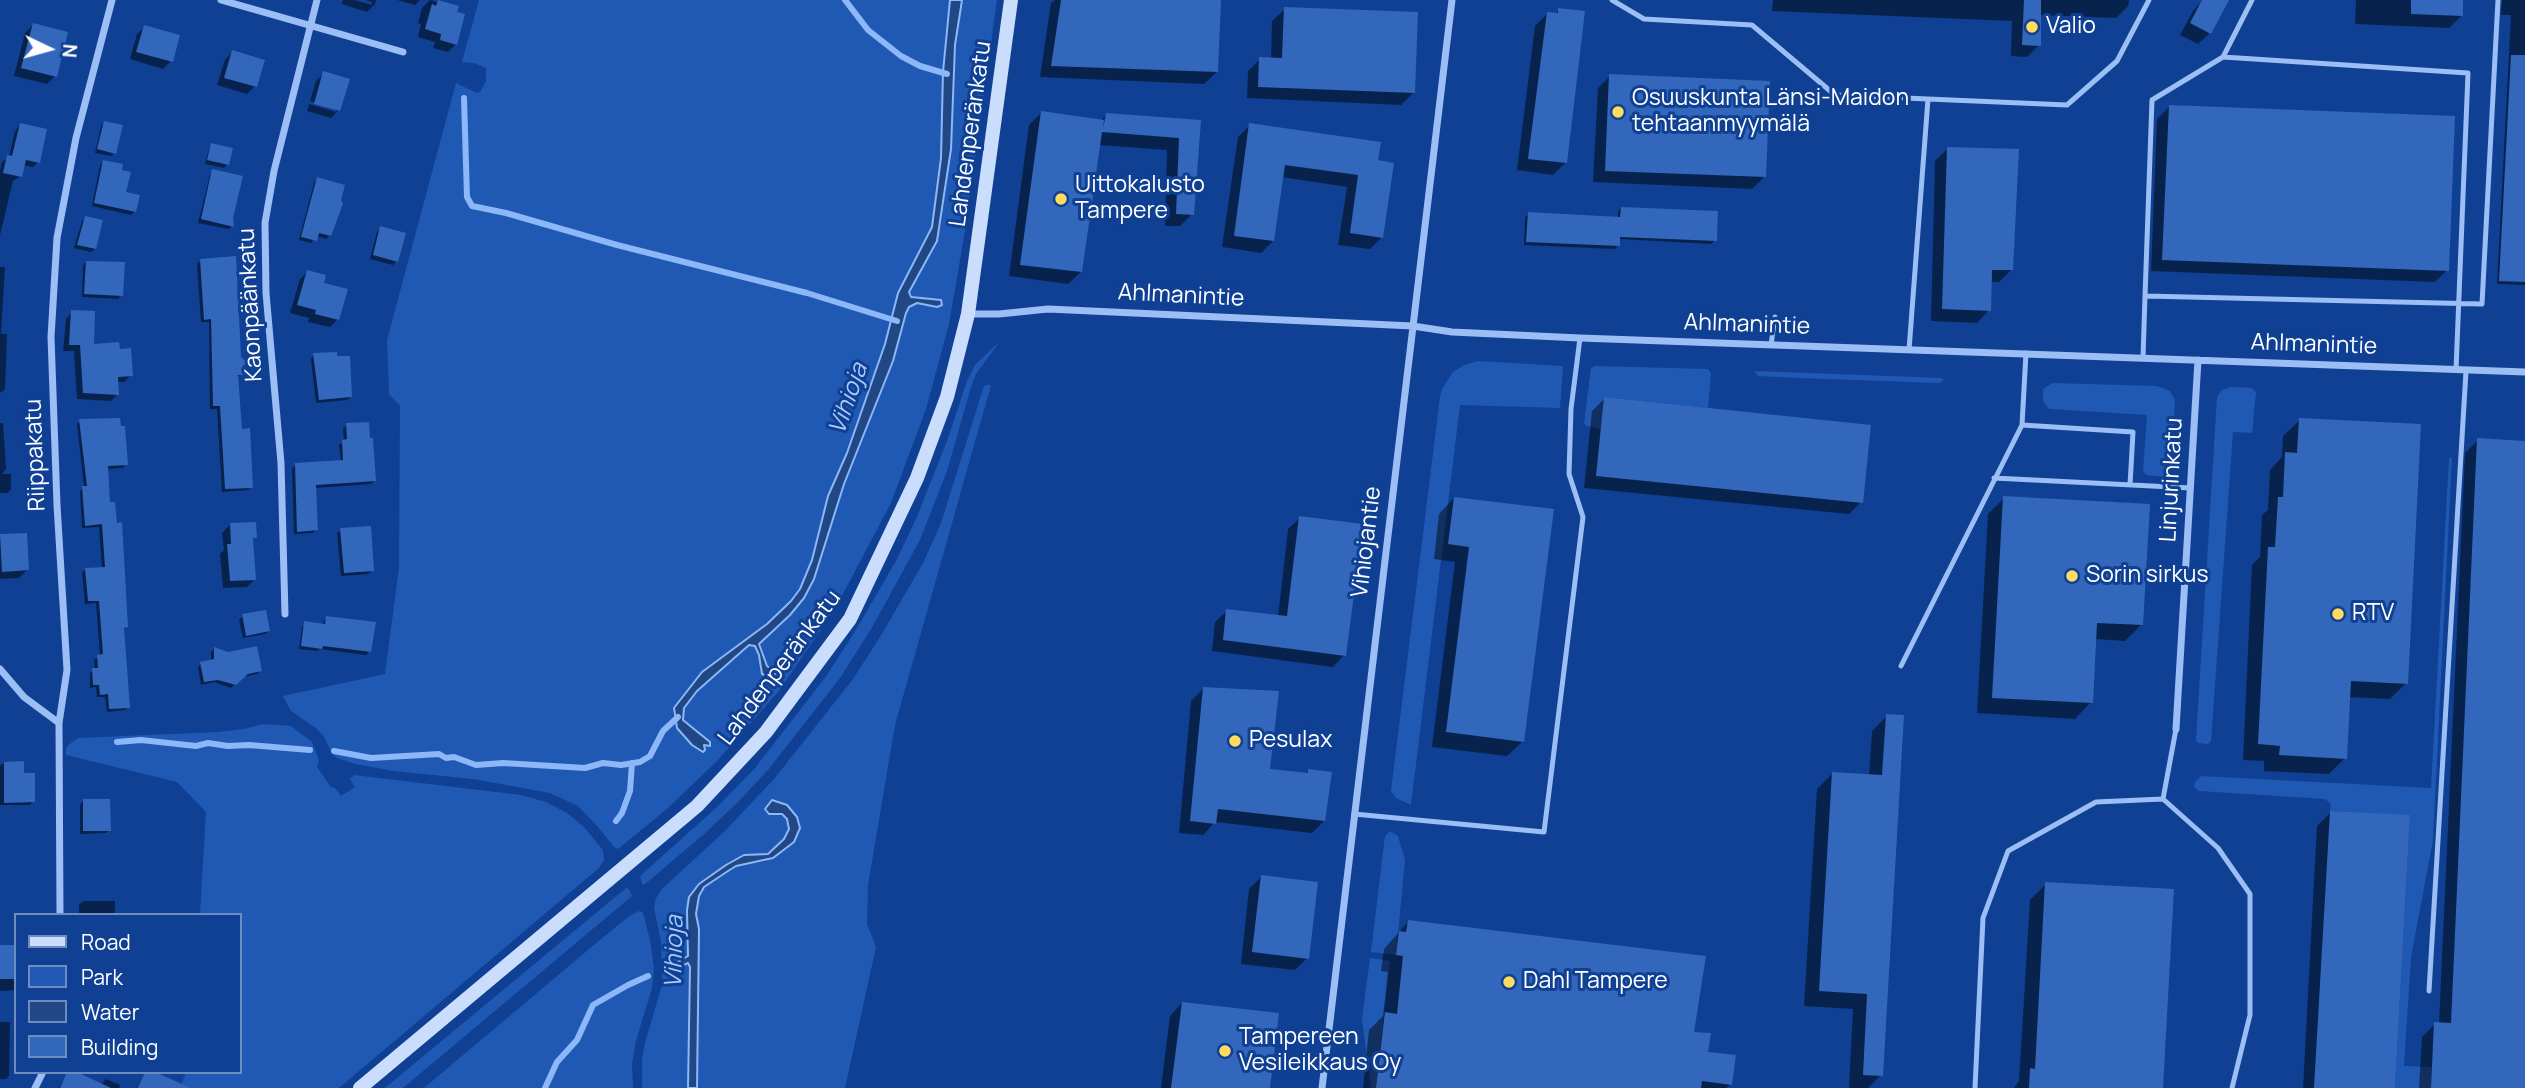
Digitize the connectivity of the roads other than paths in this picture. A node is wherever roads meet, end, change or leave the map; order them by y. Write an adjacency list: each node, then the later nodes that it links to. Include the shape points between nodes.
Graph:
1 (112, 0): 35 (street, Riippakatu, via 76,138 57,238 51,337 67,670)
2 (221, 0): 10 (street)
3 (317, 0): 10 (street, Kaonpäänkatu)
4 (1011, 0): 16 (main road, Lahdenperänkatu)
5 (1452, 0): 18 (street, Vihiojantie)
6 (1612, 0): 13 (lane, via 1644,19 1752,25 1835,95)
7 (2149, 0): 13 (lane, via 2117,61 2067,105)
8 (2252, 0): 12 (lane)
9 (2498, 0): 15 (lane, via 2482,304)
10 (309, 26): 11 (street); 32 (street, Kaonpäänkatu, via 265,223 266,293 281,463)
11 (403, 52)
12 (2223, 57): 14 (lane, via 2152,100); 15 (lane, via 2468,74)
13 (1928, 99): 21 (lane)
14 (2145, 296): 15 (lane); 23 (lane)
15 (2459, 303): 25 (lane)
16 (968, 314): 18 (street, Ahlmanintie, via 1048,309); 41 (main road, Lahdenperänkatu, via 947,397 885,550 850,619 766,732 697,806)
17 (1775, 317): 20 (lane)
18 (1413, 326): 19 (street, Ahlmanintie); 38 (street, Vihiojantie)
19 (1580, 338): 20 (street, Ahlmanintie); 38 (lane, via 1569,474 1583,517 1544,832)
20 (1771, 345): 21 (street, Ahlmanintie)
21 (1909, 350): 22 (street, Ahlmanintie)
22 (2026, 353): 23 (street, Ahlmanintie); 28 (lane)
23 (2143, 358): 24 (street, Ahlmanintie)
24 (2198, 360): 25 (street, Ahlmanintie); 31 (street, Linjurinkatu)
25 (2456, 370): 26 (street, Ahlmanintie)
26 (2466, 370): 27 (street, Ahlmanintie); 40 (lane)
27 (2525, 372)
28 (2022, 425): 29 (lane); 30 (lane, via 2133,432)
29 (1994, 478): 30 (lane); 33 (lane)
30 (2130, 485): 31 (lane)
31 (2191, 488): 36 (street, Linjurinkatu)
32 (285, 614)
33 (1901, 666)
34 (0, 669): 35 (street, via 24,697)
35 (59, 723): 39 (street, Riippakatu)
36 (2176, 729): 37 (lane)
37 (2163, 799): 43 (lane, via 2096,802 2008,851 1983,918); 44 (lane, via 2218,848 2250,894 2250,1015)
38 (1354, 814): 42 (street, Vihiojantie)
39 (60, 913)
40 (2430, 991)
41 (360, 1088)
42 (1322, 1088)
43 (1975, 1088)
44 (2232, 1088)

